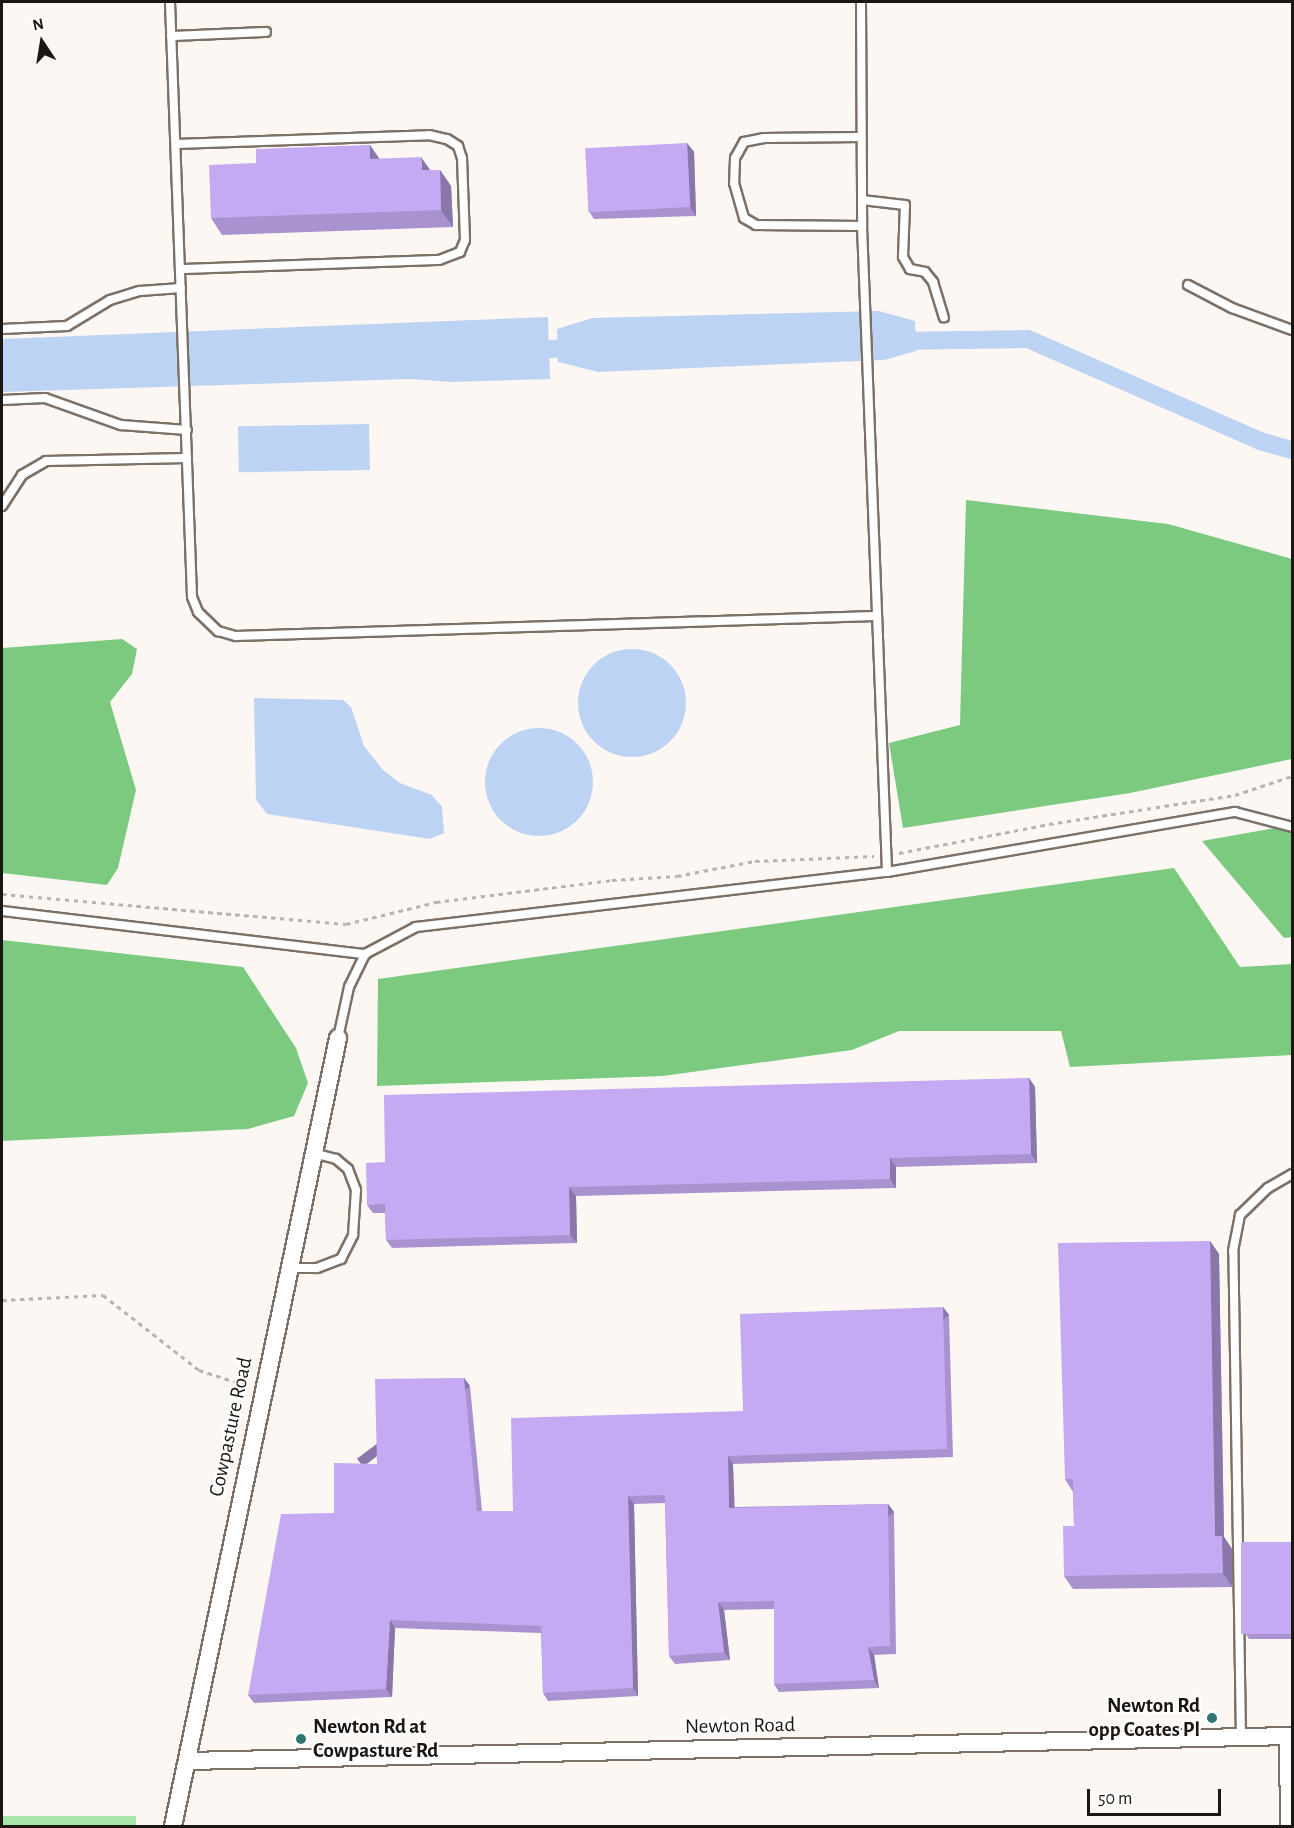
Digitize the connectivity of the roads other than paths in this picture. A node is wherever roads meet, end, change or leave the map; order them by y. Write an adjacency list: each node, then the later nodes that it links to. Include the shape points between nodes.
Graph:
1 (170, 2): 4 (lane)
2 (861, 2): 5 (lane)
3 (267, 32): 4 (lane)
4 (171, 36): 6 (lane)
5 (861, 137): 7 (lane); 8 (lane, via 764,138 744,142 735,158 734,183 744,218 756,225)
6 (176, 144): 9 (lane); 9 (lane, via 429,135 447,138 458,146 462,158 465,240 460,252 439,260)
7 (862, 200): 8 (lane); 12 (lane, via 905,205 903,257 910,269 925,272 933,282)
8 (862, 226): 19 (lane)
9 (181, 270): 11 (lane)
10 (1188, 285): 14 (lane, via 1232,308)
11 (182, 288): 13 (lane, via 140,291 110,300 67,326); 16 (lane)
12 (944, 317)
13 (2, 329)
14 (1293, 330)
15 (2, 400): 16 (lane, via 45,398 121,425)
16 (187, 430): 17 (lane)
17 (187, 458): 18 (lane, via 46,461 22,475); 19 (lane, via 192,597 198,612 219,631 236,636)
18 (2, 506)
19 (875, 616): 21 (lane)
20 (1293, 827): 21 (lane, via 1235,812)
21 (886, 872): 23 (lane, via 416,927)
22 (2, 911): 23 (lane)
23 (365, 954): 24 (lane, via 349,987)
24 (338, 1038): 25 (street, Cowpasture Road)
25 (313, 1152): 27 (street, Cowpasture Road); 27 (lane, via 348,1169 356,1190 353,1234 341,1259 317,1268)
26 (1293, 1174): 29 (lane, via 1268,1188 1240,1215 1233,1251)
27 (288, 1268): 30 (street, Cowpasture Road)
28 (1290, 1736): 29 (street, Newton Road); 32 (street)
29 (1241, 1737): 30 (street, Newton Road)
30 (188, 1761): 31 (street, Cowpasture Road)
31 (173, 1827)
32 (1289, 1827)

